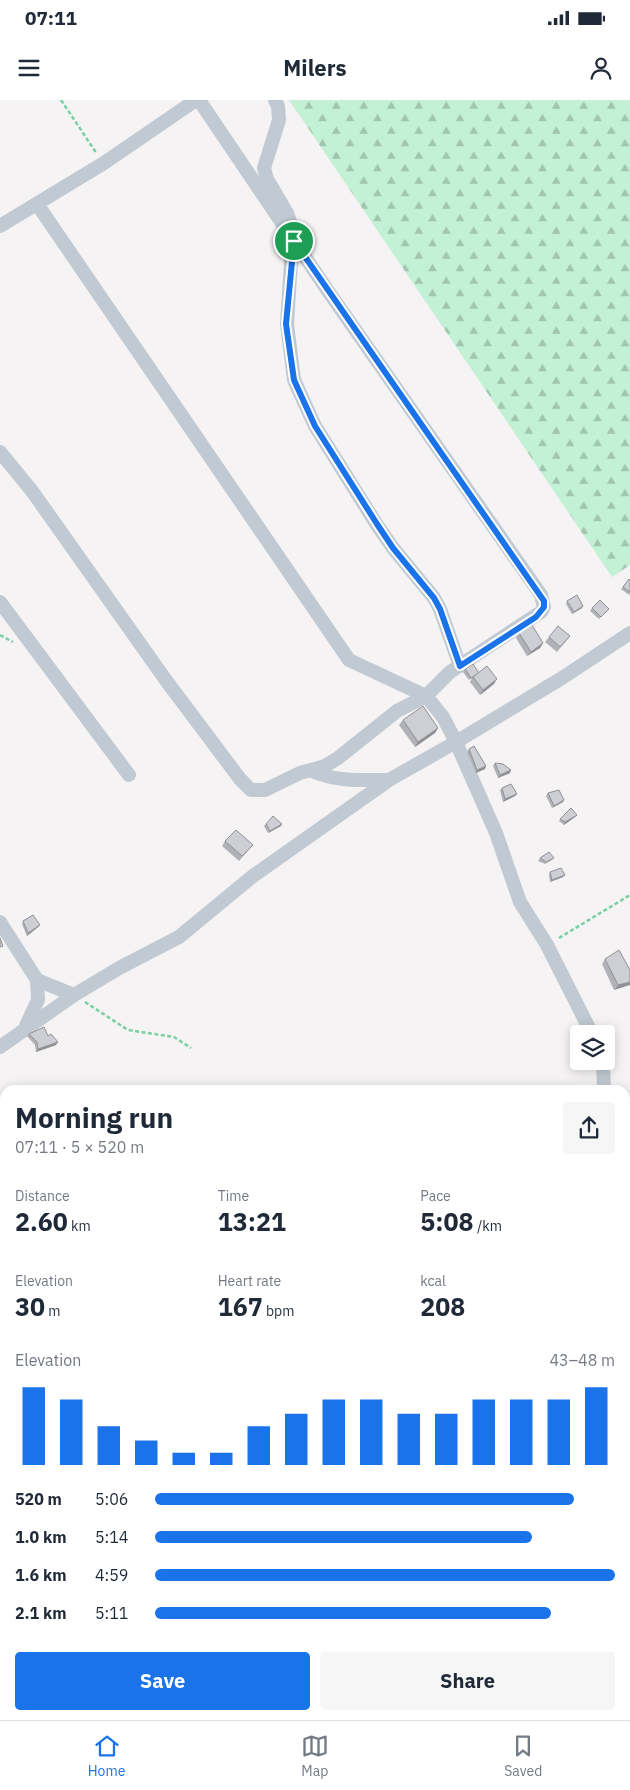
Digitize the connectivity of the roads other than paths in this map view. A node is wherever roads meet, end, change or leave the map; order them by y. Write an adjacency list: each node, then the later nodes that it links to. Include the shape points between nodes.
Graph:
1 (198, 100): 3 (street); 5 (street)
2 (275, 100): 5 (street, via 279,120 264,168 266,179 290,221)
3 (36, 204): 4 (street); 10 (street, via 349,660)
4 (0, 226)
5 (294, 241): 9 (street, via 286,324 294,380 315,426 377,524 434,598); 9 (street, via 544,601 544,607 536,617)
6 (0, 452): 12 (street, via 246,787 256,792 266,790 281,781)
7 (0, 602): 13 (street)
8 (630, 633): 11 (street)
9 (460, 666): 10 (street, via 439,681)
10 (426, 696): 11 (street, via 443,717); 12 (street, via 397,711 338,758)
11 (456, 742): 14 (street); 18 (street, via 496,832 520,902 547,945)
12 (312, 771): 14 (street, via 327,777)
13 (129, 775)
14 (389, 780): 17 (street, via 252,876 180,937)
15 (0, 922): 16 (street)
16 (37, 980): 17 (street); 19 (street, via 35,1008)
17 (74, 994): 19 (street)
18 (587, 1025)
19 (24, 1030): 20 (street)
20 (0, 1047)
21 (603, 1070): 22 (street)
22 (604, 1085)

